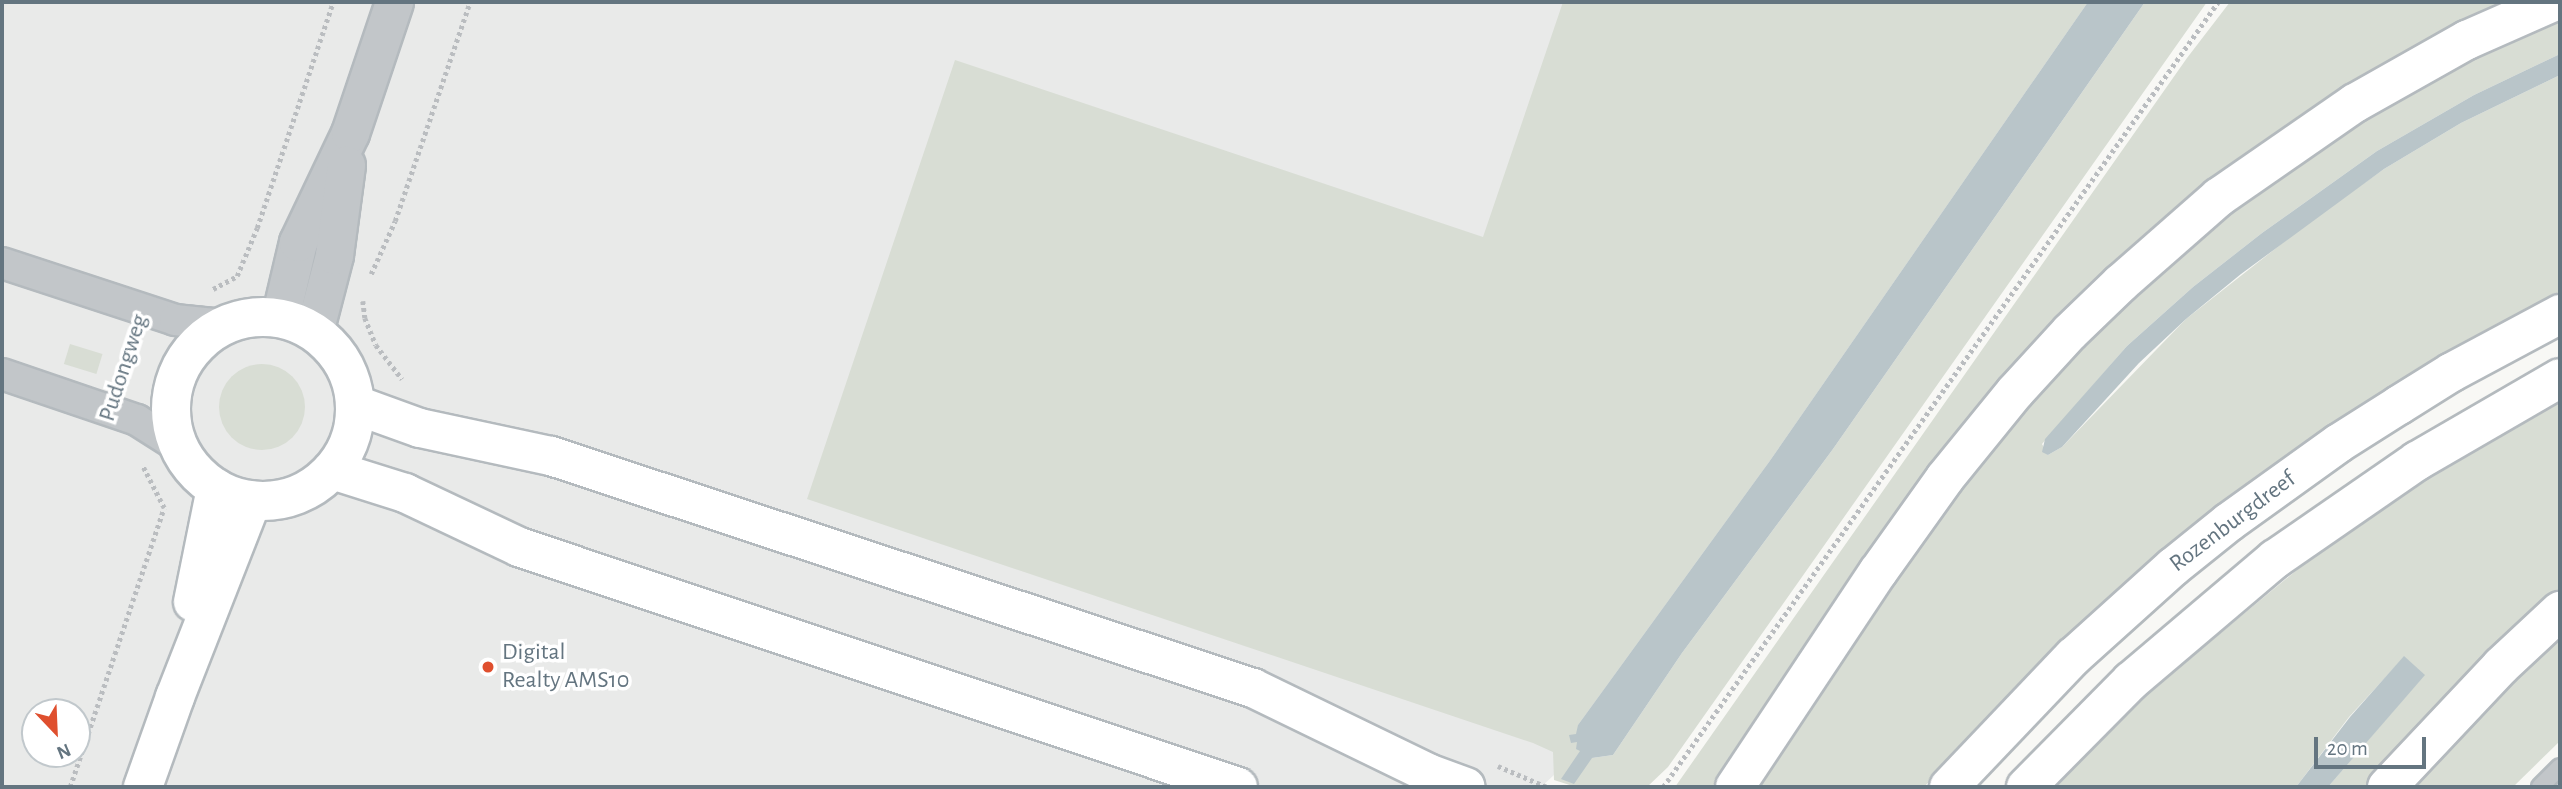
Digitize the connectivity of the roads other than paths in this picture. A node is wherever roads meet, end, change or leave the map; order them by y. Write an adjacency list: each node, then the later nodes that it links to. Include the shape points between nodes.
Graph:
1 (394, 2): 6 (street, via 350,133 334,255)
2 (2553, 2): 20 (main road, via 2467,40 2296,141 2219,197 2104,299 2015,393 1945,478)
3 (2, 263): 5 (street, via 175,320)
4 (2560, 314): 21 (main road, Rozenburgdreef, via 2399,405 2230,522 2073,657)
5 (224, 325): 6 (main road, via 252,317); 10 (main road, via 201,341 183,363 176,381 171,418)
6 (297, 325): 9 (main road, via 340,359 350,377)
7 (2, 374): 10 (street, via 137,419)
8 (2560, 378): 22 (main road, via 2417,461 2275,559 2131,681)
9 (356, 405): 11 (main road, via 345,451); 17 (main road, via 420,428 551,456 1253,688 1428,774)
10 (178, 446): 12 (main road, via 194,470)
11 (332, 470): 13 (main road, via 300,492 281,499); 19 (main road, via 405,493 519,547)
12 (216, 488): 13 (main road); 15 (main road)
13 (252, 500): 15 (main road)
14 (2560, 611): 23 (main road, via 2501,666)
15 (174, 697): 18 (main road)
16 (2560, 766): 24 (lane)
17 (1476, 774)
18 (143, 787)
19 (1238, 787)
20 (1735, 787)
21 (1950, 787)
22 (2026, 787)
23 (2388, 787)
24 (2540, 787)

